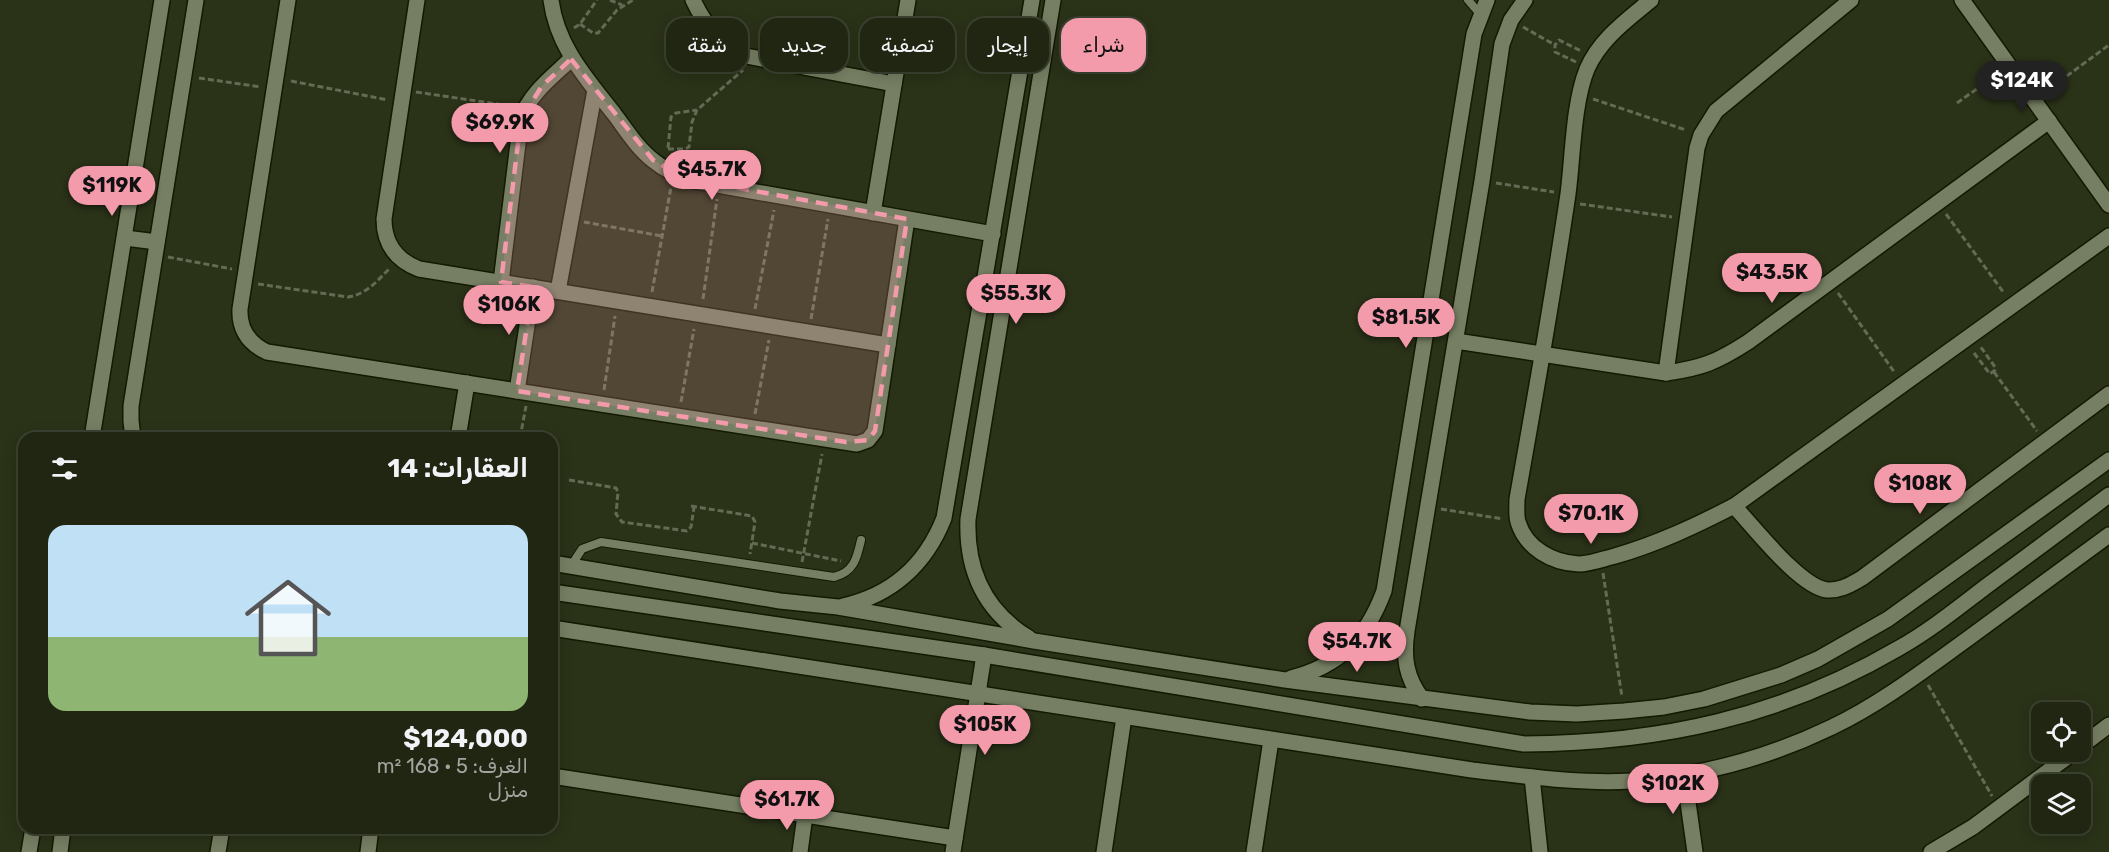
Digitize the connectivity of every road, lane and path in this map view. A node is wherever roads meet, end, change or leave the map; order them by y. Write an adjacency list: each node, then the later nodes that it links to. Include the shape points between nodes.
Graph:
1 (162, 0): 58 (street)
2 (196, 0): 30 (street)
3 (288, 0): 31 (street)
4 (417, 0): 35 (street)
5 (550, 0): 23 (street)
6 (597, 0): 22 (path)
7 (610, 0): 19 (path)
8 (633, 0): 19 (path)
9 (693, 0): 27 (street, via 718,37 739,53)
10 (908, 0): 32 (street)
11 (1032, 0): 55 (street)
12 (1053, 0): 111 (street, via 968,528 969,556 982,590 1004,620)
13 (1468, 0): 20 (lane)
14 (1487, 0): 20 (street)
15 (1525, 0): 21 (street)
16 (1651, 0): 28 (street, via 1604,41)
17 (1851, 0): 41 (street, via 1716,111)
18 (1962, 0): 29 (street)
19 (624, 5): 22 (path, via 598,33)
20 (1480, 14): 114 (street, via 1384,591 1363,633 1347,650 1328,664)
21 (1511, 20): 24 (path); 44 (street, via 1502,44)
22 (580, 24): 23 (path)
23 (560, 37): 26 (street)
24 (1555, 45): 28 (path, via 1554,52); 28 (path, via 1559,40)
25 (2109, 45): 36 (path)
26 (571, 59): 33 (street); 38 (street)
27 (755, 59): 32 (street); 39 (path)
28 (1590, 63): 34 (street)
29 (2010, 66): 36 (street); 37 (path)
30 (184, 75): 31 (path); 59 (street)
31 (275, 83): 35 (path); 61 (street)
32 (894, 84): 51 (street)
33 (595, 90): 43 (street, via 644,152); 54 (street)
34 (1580, 94): 41 (path); 47 (street)
35 (402, 96): 38 (path); 60 (street, via 384,219 387,241)
36 (2034, 100): 40 (street)
37 (1957, 104)
38 (524, 107): 62 (street)
39 (697, 110): 42 (path, via 689,147); 42 (path, via 671,117)
40 (2049, 121): 48 (street); 50 (street)
41 (1701, 135): 53 (street)
42 (668, 149): 43 (path)
43 (668, 170): 45 (street); 56 (path)
44 (1482, 181): 47 (path); 74 (street)
45 (719, 185): 46 (street); 69 (path)
46 (777, 196): 49 (street); 70 (path)
47 (1567, 198): 53 (path); 76 (street)
48 (1938, 203): 63 (street); 67 (path)
49 (831, 205): 51 (street); 72 (path)
50 (2109, 205)
51 (873, 213): 52 (street)
52 (907, 219): 55 (street); 75 (street)
53 (1688, 219): 78 (street)
54 (571, 220): 56 (path); 65 (street)
55 (993, 234): 109 (street, via 938,535 917,565 889,588)
56 (662, 236): 68 (path)
57 (2109, 236): 67 (street)
58 (125, 238): 59 (street); 86 (street)
59 (156, 249): 61 (path); 87 (street, via 131,406)
60 (400, 259): 61 (path, via 369,289 348,297); 62 (street, via 419,269)
61 (245, 277): 79 (street, via 240,318 246,335 267,352)
62 (501, 282): 64 (street)
63 (1830, 282): 78 (street, via 1723,358 1695,369); 80 (path)
64 (533, 287): 65 (street); 81 (street)
65 (558, 291): 66 (street)
66 (617, 301): 68 (street); 83 (path)
67 (2013, 305): 73 (street)
68 (650, 306): 69 (street)
69 (699, 314): 70 (street); 84 (path)
70 (752, 323): 71 (street)
71 (771, 326): 72 (street); 85 (path)
72 (809, 332): 75 (street)
73 (1968, 338): 77 (path, via 1995,367); 77 (path, via 1990,374); 80 (street)
74 (1456, 340): 76 (street); 96 (street)
75 (888, 345): 90 (street, via 875,431 868,440 857,444)
76 (1543, 355): 78 (street); 97 (street, via 1517,499)
77 (1994, 372): 91 (path)
78 (1666, 373)
79 (467, 383): 81 (street); 88 (street)
80 (1903, 385): 95 (street)
81 (523, 391): 83 (street); 89 (path)
82 (2109, 394): 91 (street)
83 (602, 404): 84 (street)
84 (678, 416): 85 (street)
85 (753, 427): 90 (street)
86 (93, 432)
87 (133, 432)
88 (459, 432)
89 (520, 432)
90 (824, 438): 101 (path)
91 (2045, 442): 95 (street, via 1846,588 1827,590 1809,583)
92 (2109, 460): 117 (street, via 1888,620 1827,654 1743,688 1664,707)
93 (569, 480): 100 (path, via 616,488 616,514 621,522 687,531 691,527 692,507 752,516)
94 (2109, 495): 112 (street, via 1936,624 1863,668 1785,703 1659,735 1524,744)
95 (1734, 506): 102 (street, via 1687,531)
96 (1428, 507): 97 (path); 116 (street, via 1404,650 1412,685)
97 (1517, 521): 102 (street, via 1540,553 1559,562 1581,564)
98 (2109, 535): 113 (street)
99 (861, 540): 103 (lane)
100 (752, 543): 101 (path); 105 (path)
101 (803, 553): 103 (path); 107 (path)
102 (1601, 560): 117 (path)
103 (855, 563): 107 (lane, via 849,571 834,577)
104 (558, 564): 106 (street)
105 (749, 565): 106 (lane, via 602,542 582,549); 107 (lane)
106 (571, 566): 109 (street)
107 (800, 573)
108 (558, 593): 112 (street)
109 (838, 607): 111 (street)
110 (558, 629): 115 (street)
111 (1034, 641): 114 (street)
112 (984, 655): 115 (street)
113 (1921, 673): 123 (street, via 1832,727 1755,757); 126 (path)
114 (1284, 680): 116 (street)
115 (978, 695): 118 (street); 132 (street)
116 (1422, 699): 117 (street, via 1530,712)
117 (1624, 711)
118 (1125, 717): 121 (street); 138 (street)
119 (2109, 725): 120 (street)
120 (2091, 739)
121 (1271, 740): 125 (street); 139 (street)
122 (2060, 762): 126 (street)
123 (1684, 774): 125 (street, via 1631,781 1578,782); 141 (street)
124 (558, 777): 127 (street)
125 (1532, 777): 140 (street)
126 (1998, 808): 142 (street)
127 (805, 815): 132 (street); 137 (street)
128 (32, 834): 133 (street)
129 (62, 834): 134 (street)
130 (221, 834): 135 (street)
131 (370, 834): 136 (street)
132 (954, 845)
133 (29, 852)
134 (60, 852)
135 (218, 852)
136 (368, 852)
137 (800, 852)
138 (1104, 852)
139 (1254, 852)
140 (1540, 852)
141 (1695, 852)
142 (1931, 852)

